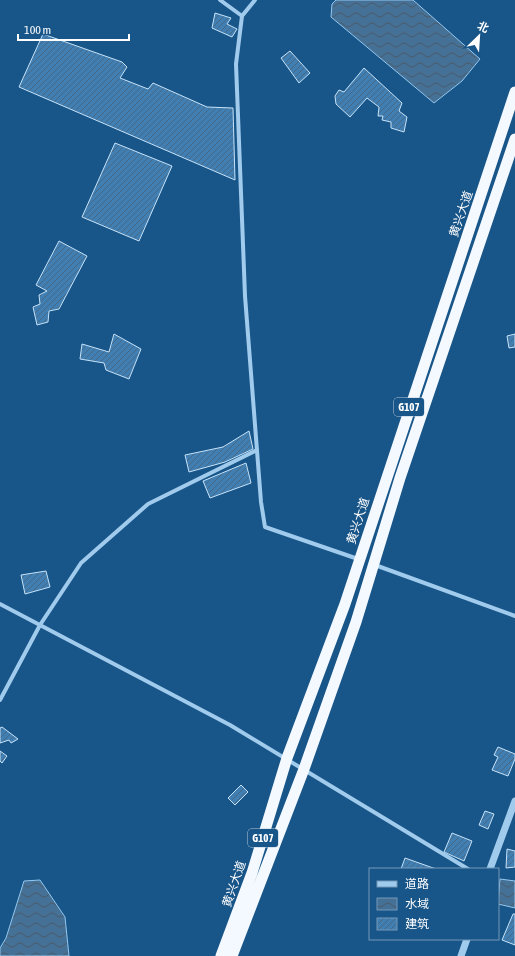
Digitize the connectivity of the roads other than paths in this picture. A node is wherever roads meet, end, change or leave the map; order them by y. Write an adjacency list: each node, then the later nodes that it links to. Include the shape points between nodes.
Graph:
1 (220, 0): 3 (street)
2 (255, 0): 3 (street)
3 (242, 16): 6 (street, via 236,64 245,296)
4 (515, 92): 7 (highway, 黄兴大道 / G107)
5 (515, 139): 8 (highway, 黄兴大道 / G107)
6 (257, 450): 7 (street, via 265,528); 11 (street, via 148,504 81,563)
7 (359, 560): 12 (highway, 黄兴大道 / G107)
8 (372, 564): 10 (street); 13 (highway, 黄兴大道 / G107, via 356,622)
9 (0, 604): 11 (street)
10 (515, 616)
11 (40, 625): 14 (street); 15 (street, via 230,725)
12 (313, 690): 13 (highway, via 318,703 325,702); 15 (highway, 黄兴大道 / G107)
13 (330, 696): 16 (highway, 黄兴大道 / G107)
14 (0, 700)
15 (287, 758): 16 (street); 21 (highway, 黄兴大道 / G107, via 252,873)
16 (304, 769): 18 (street); 22 (highway, 黄兴大道 / G107)
17 (515, 801): 19 (street)
18 (466, 868)
19 (490, 868)
20 (466, 940): 23 (street)
21 (221, 956)
22 (232, 956)
23 (461, 956)

